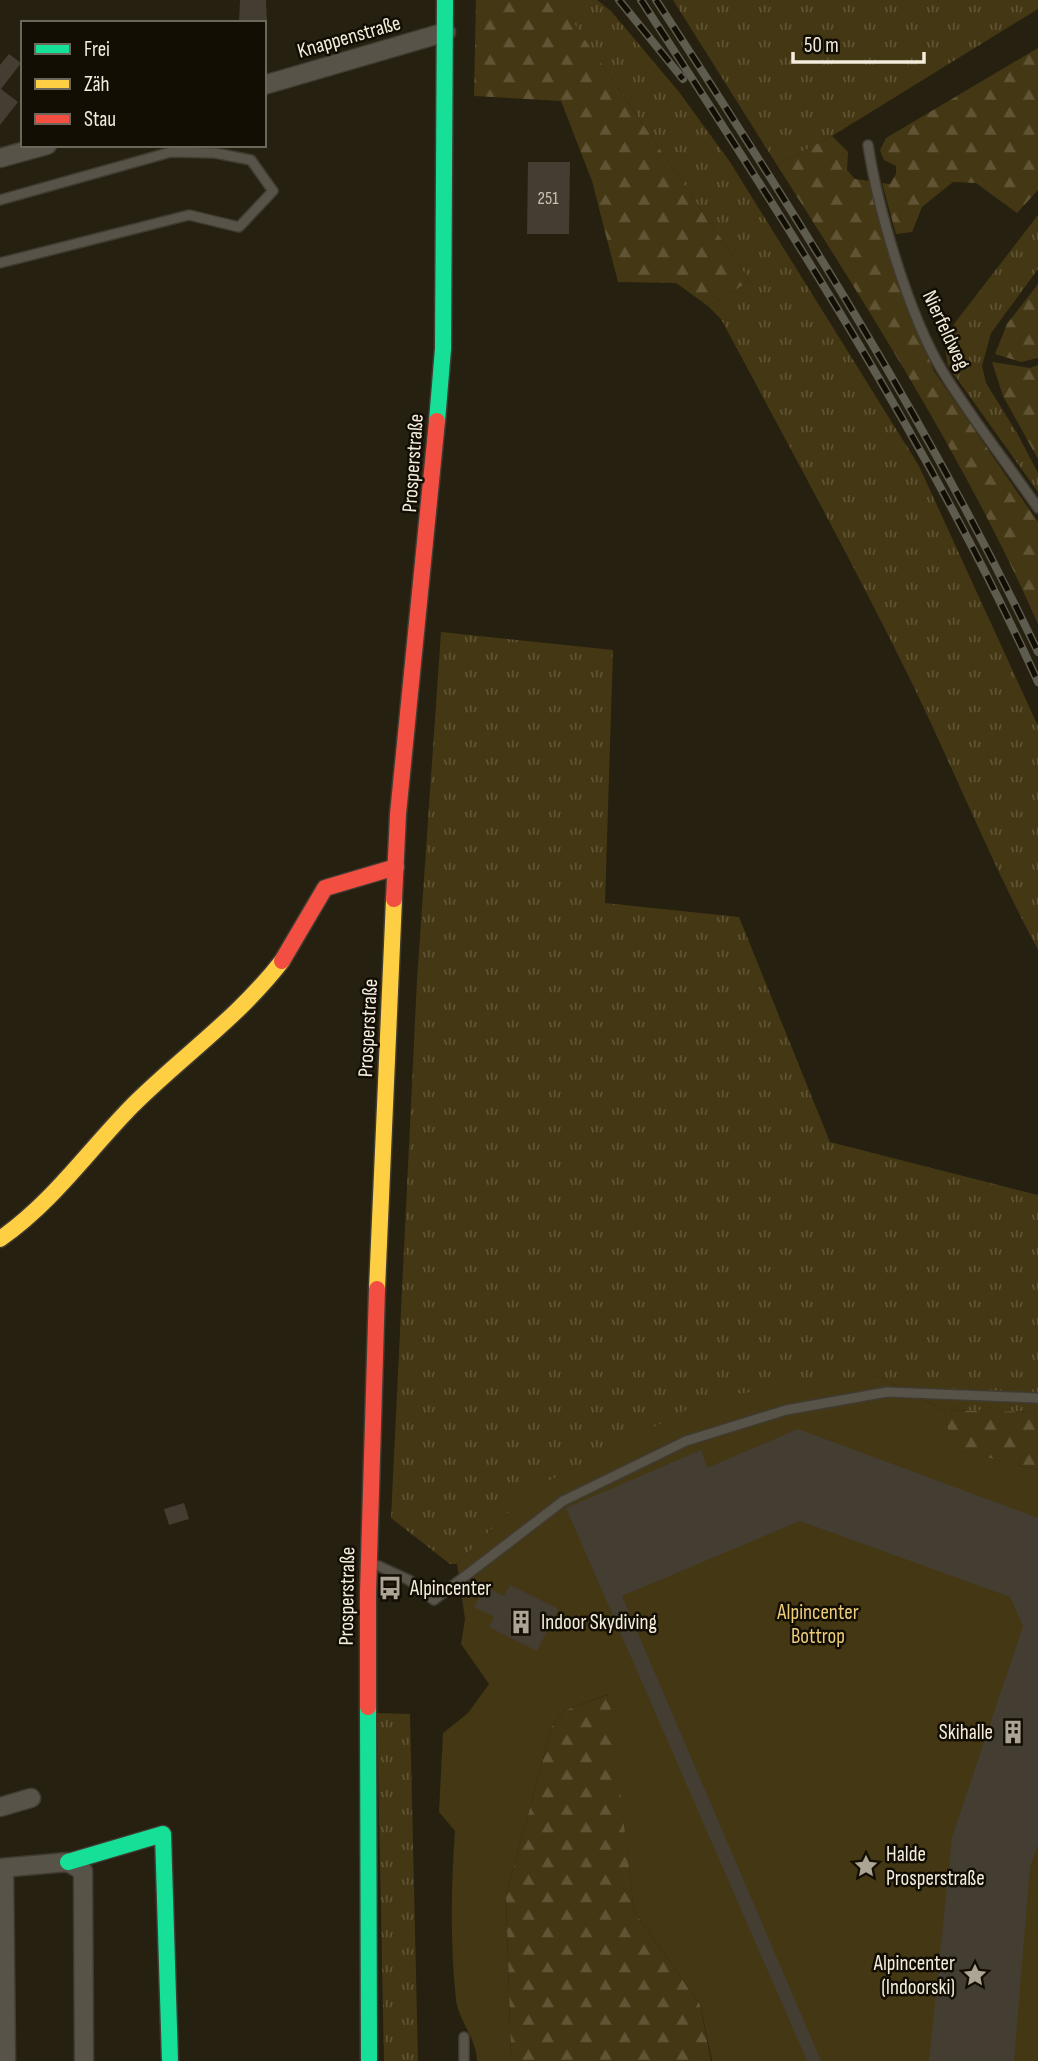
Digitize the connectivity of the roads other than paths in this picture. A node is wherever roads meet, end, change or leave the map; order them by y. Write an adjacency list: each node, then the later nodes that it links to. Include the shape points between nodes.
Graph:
1 (445, 0): 2 (main road, Prosperstraße)
2 (446, 32): 3 (street, Knappenstraße); 10 (main road, Prosperstraße, via 443,349)
3 (266, 84)
4 (868, 145): 9 (lane, Nierfeldweg, via 888,227 925,334 943,371)
5 (40, 147): 6 (street)
6 (0, 158)
7 (0, 201): 8 (lane, via 172,152 251,160 272,191 239,227 189,215)
8 (0, 263)
9 (1038, 508)
10 (396, 867): 11 (main road, via 325,888 280,963 130,1108 31,1220); 13 (main road, Prosperstraße, via 378,1236)
11 (0, 1239)
12 (1038, 1398): 13 (lane, via 887,1392 786,1410 686,1441 563,1501 434,1600 409,1580)
13 (369, 1562): 22 (main road, Prosperstraße)
14 (31, 1798): 15 (street)
15 (0, 1807)
16 (68, 1862): 17 (street); 20 (street, via 83,1871); 21 (main road, via 163,1834)
17 (2, 1868): 19 (street)
18 (464, 2037): 23 (lane)
19 (6, 2061)
20 (84, 2061)
21 (170, 2061)
22 (369, 2061)
23 (464, 2061)

